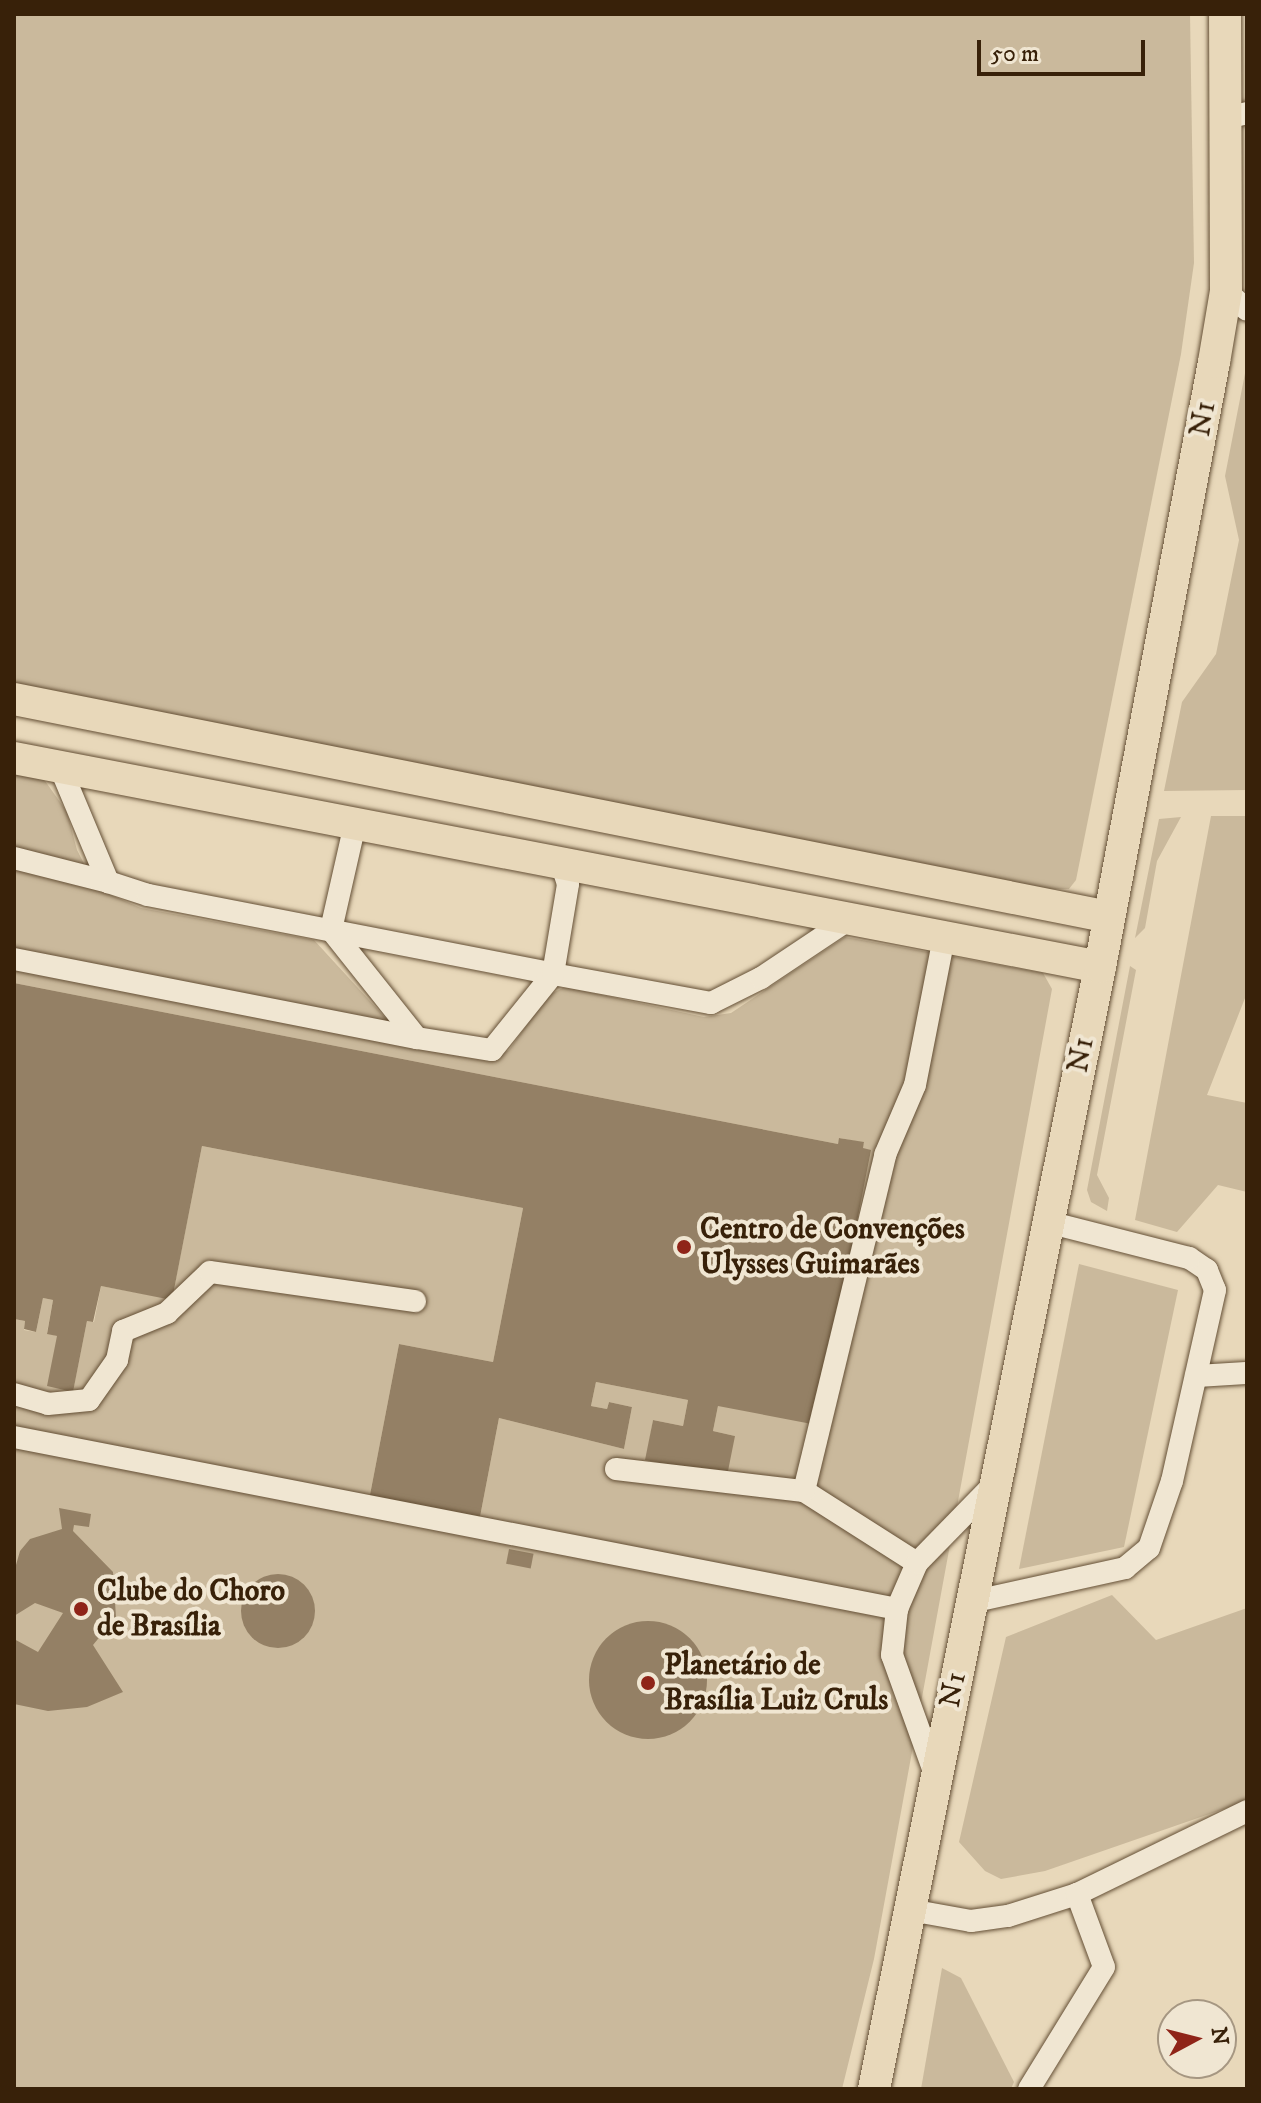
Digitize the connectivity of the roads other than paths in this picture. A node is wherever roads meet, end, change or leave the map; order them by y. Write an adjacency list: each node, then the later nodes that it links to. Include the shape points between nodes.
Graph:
1 (1225, 14): 2 (highway, N1)
2 (1237, 115): 3 (highway, N1)
3 (1236, 300): 12 (highway, N1)
4 (14, 699): 11 (highway)
5 (14, 758): 6 (highway)
6 (60, 767): 7 (highway); 10 (lane)
7 (355, 824): 9 (highway); 14 (lane)
8 (14, 858): 10 (lane)
9 (562, 866): 13 (highway); 18 (lane, via 568,884)
10 (108, 882): 14 (lane)
11 (953, 886): 12 (highway); 15 (highway)
12 (1109, 917): 17 (highway, N1)
13 (848, 920): 15 (highway); 18 (lane, via 761,978 711,1003)
14 (331, 930): 18 (lane); 19 (lane)
15 (944, 937): 17 (highway); 28 (lane, via 915,1085 885,1155)
16 (14, 959): 19 (lane)
17 (1100, 967): 20 (highway, N1)
18 (553, 974): 19 (lane, via 492,1050)
19 (417, 1038)
20 (1048, 1222): 23 (lane, via 1189,1258 1207,1270 1215,1290); 27 (highway, N1)
21 (415, 1301): 24 (lane, via 210,1272 167,1313 123,1331 117,1360 89,1400 48,1404)
22 (1247, 1373): 23 (lane)
23 (1196, 1376): 30 (lane, via 1172,1481 1149,1548 1125,1568)
24 (14, 1394)
25 (14, 1437): 31 (lane)
26 (616, 1469): 28 (lane)
27 (995, 1483): 29 (lane); 30 (highway, N1)
28 (804, 1491): 29 (lane)
29 (917, 1563): 31 (lane)
30 (971, 1602): 32 (highway, N1)
31 (897, 1609): 32 (lane, via 892,1655)
32 (936, 1778): 35 (highway, N1)
33 (1247, 1811): 34 (lane)
34 (1077, 1894): 35 (lane, via 1008,1916 971,1921); 37 (lane, via 1104,1967)
35 (910, 1910): 36 (highway, N1)
36 (874, 2089)
37 (1029, 2089)

